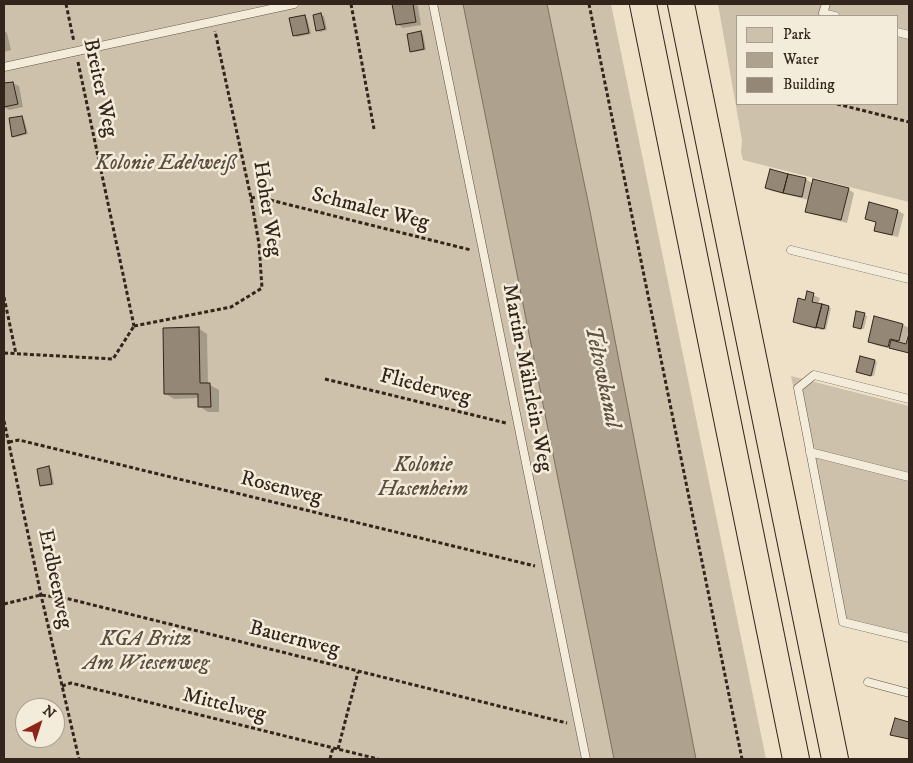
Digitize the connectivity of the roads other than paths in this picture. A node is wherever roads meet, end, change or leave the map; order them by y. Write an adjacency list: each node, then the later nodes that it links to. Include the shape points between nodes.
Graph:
1 (294, 4): 7 (lane)
2 (434, 4): 16 (lane, Martin-Mährlein-Weg)
3 (642, 4): 17 (highway)
4 (681, 4): 18 (highway)
5 (826, 4): 6 (lane, via 823,13)
6 (831, 15)
7 (4, 67)
8 (791, 250): 9 (lane)
9 (909, 279)
10 (909, 399): 11 (lane, via 814,375 798,388)
11 (810, 452): 12 (lane); 13 (lane, via 843,622)
12 (909, 477)
13 (909, 638)
14 (868, 682): 15 (lane)
15 (909, 693)
16 (586, 759)
17 (796, 759)
18 (835, 759)

